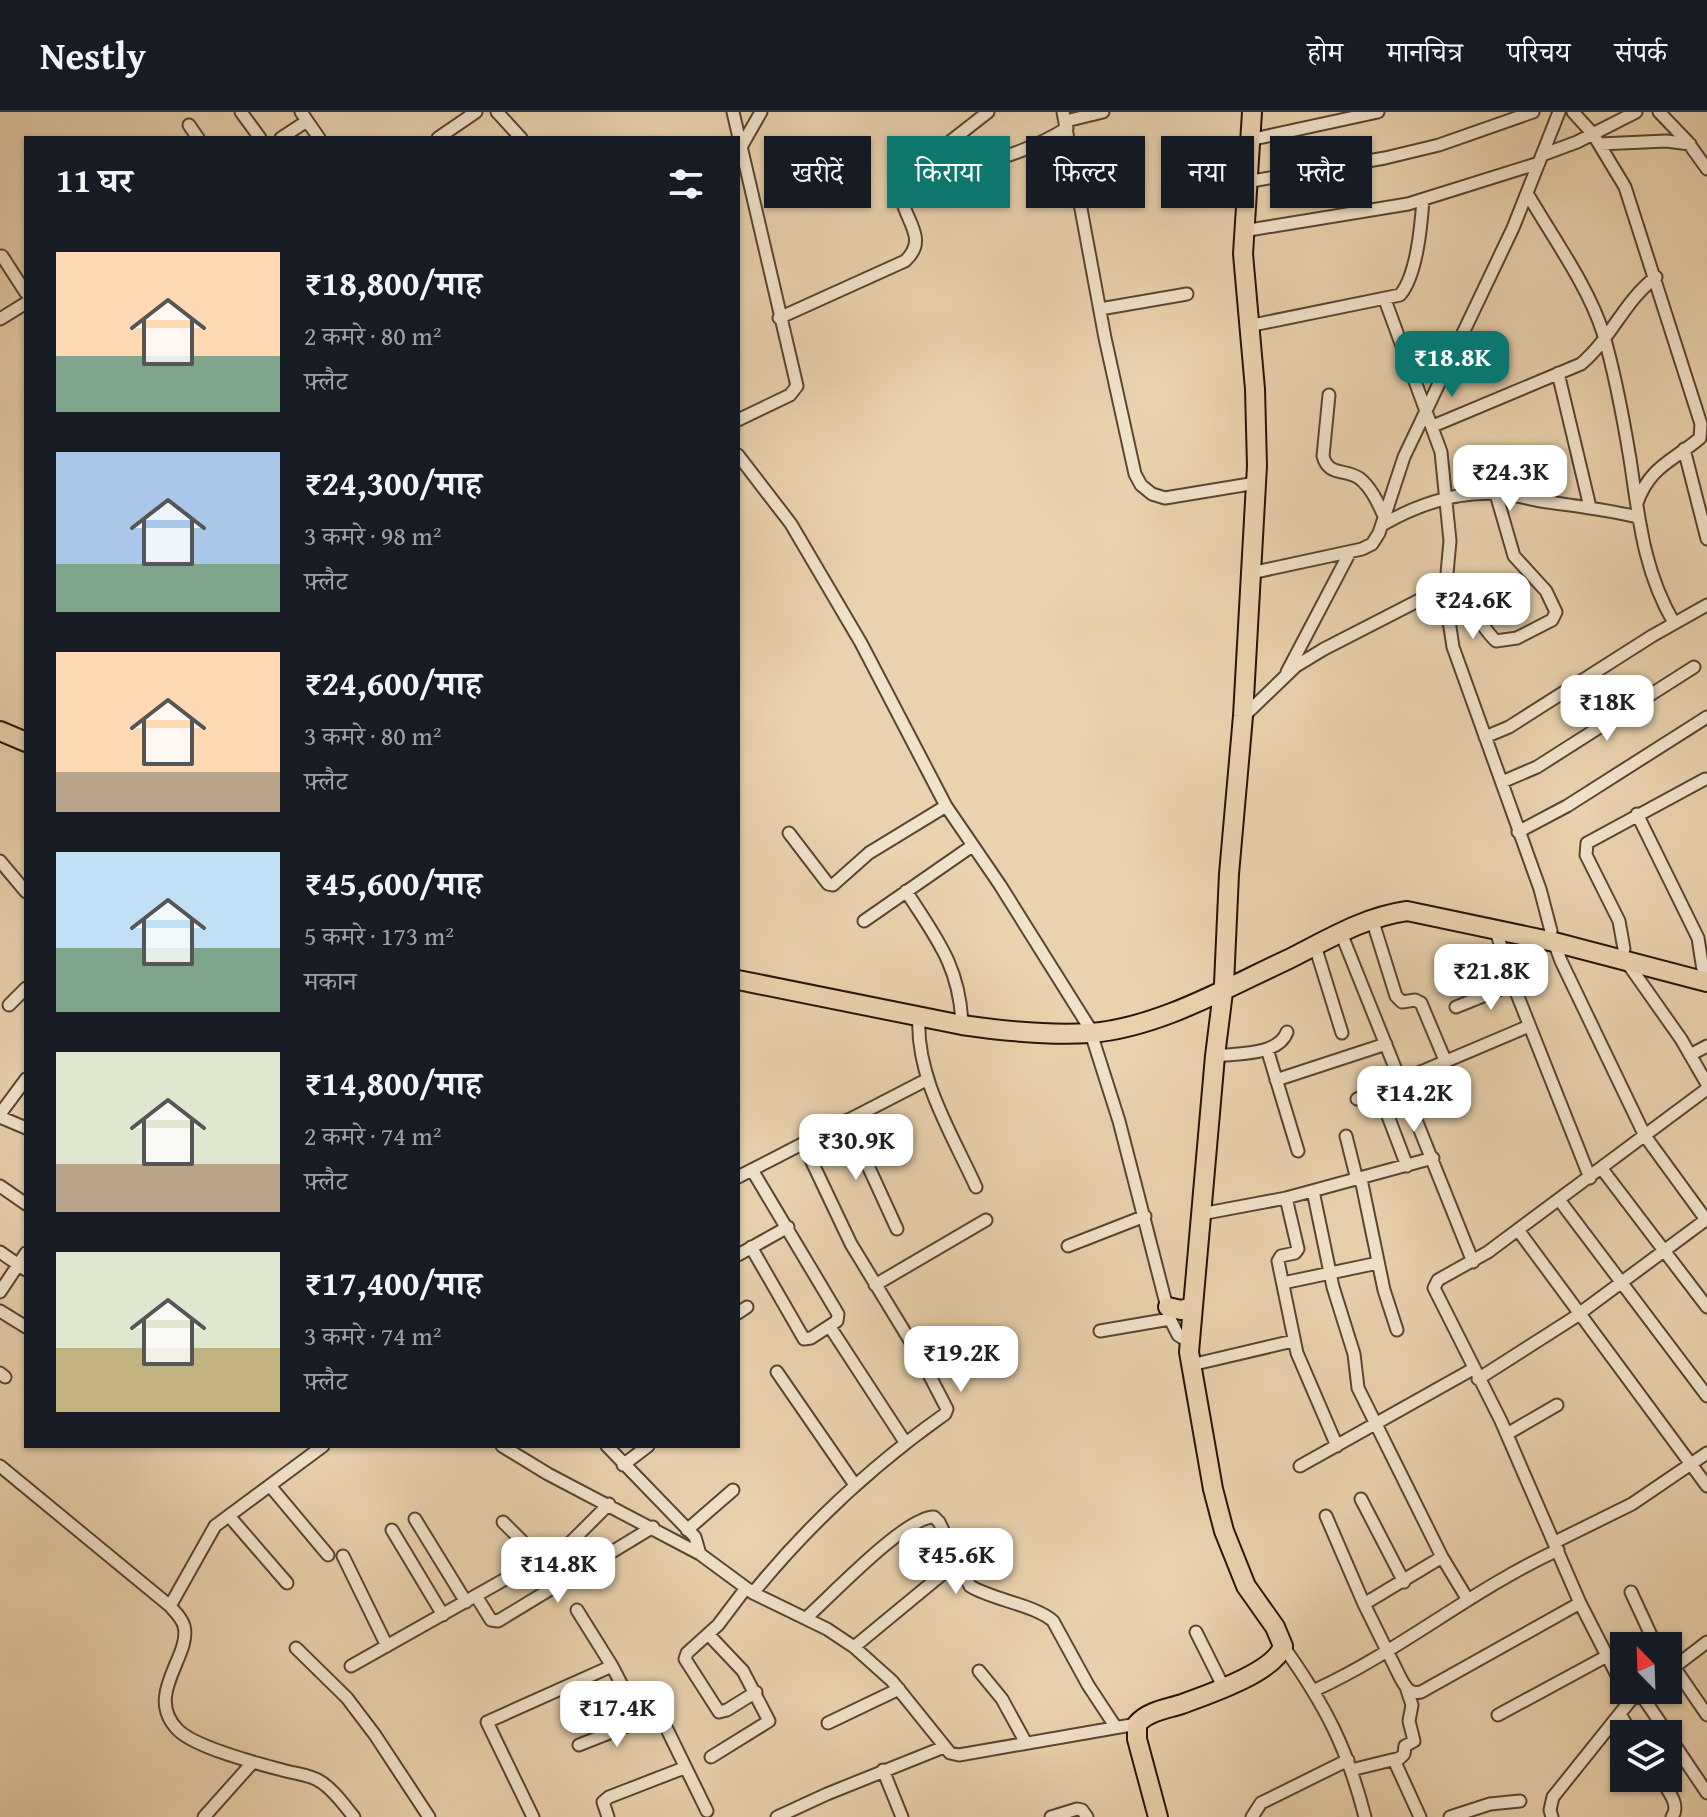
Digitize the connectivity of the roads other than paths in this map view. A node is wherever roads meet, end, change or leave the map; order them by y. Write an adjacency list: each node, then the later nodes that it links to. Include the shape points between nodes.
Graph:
1 (241, 112): 19 (street)
2 (476, 112): 22 (street)
3 (497, 112): 23 (street)
4 (733, 112): 24 (street)
5 (761, 112): 31 (street)
6 (988, 112): 25 (street)
7 (1103, 112): 16 (street)
8 (1252, 112): 26 (main road)
9 (1378, 112): 27 (street)
10 (1533, 112): 35 (street, via 1439,145)
11 (1559, 112): 33 (street)
12 (1573, 112): 28 (street)
13 (1636, 112): 28 (street)
14 (1659, 112): 30 (street)
15 (304, 117): 20 (street); 21 (street)
16 (1065, 120): 32 (street, via 1040,143); 47 (street)
17 (189, 125): 18 (street)
18 (197, 136)
19 (259, 136)
20 (283, 136)
21 (318, 136)
22 (441, 136)
23 (519, 136)
24 (738, 136)
25 (957, 136)
26 (1249, 136)
27 (1254, 139)
28 (1597, 139): 30 (street); 33 (street); 42 (street, via 1625,187)
29 (740, 143): 31 (street)
30 (1690, 144): 34 (street)
31 (741, 147): 48 (street)
32 (1010, 155)
33 (1541, 159): 36 (street); 37 (street)
34 (1707, 167)
35 (1254, 181)
36 (1527, 193): 51 (street); 54 (street)
37 (1423, 200): 40 (street); 45 (street, via 1407,287)
38 (905, 208): 48 (street, via 917,244 905,261)
39 (1244, 208): 40 (main road)
40 (1243, 231): 50 (main road)
41 (2, 256): 43 (street)
42 (1656, 277): 51 (street, via 1637,292); 57 (street, via 1701,424 1700,438)
43 (24, 290)
44 (1187, 294): 47 (street)
45 (1385, 300): 50 (street); 54 (street)
46 (24, 304): 49 (street)
47 (1100, 309): 59 (street, via 1141,485 1165,498)
48 (779, 318): 55 (street, via 795,392)
49 (0, 319)
50 (1248, 326): 59 (main road)
51 (1604, 338): 52 (street, via 1581,364); 63 (street)
52 (1558, 373): 56 (street); 62 (street)
53 (1329, 395): 64 (street, via 1325,463 1363,481)
54 (1426, 412): 56 (street); 64 (street)
55 (740, 419)
56 (1433, 426): 61 (street)
57 (1684, 449): 63 (street, via 1652,475); 65 (street)
58 (740, 458): 80 (street, via 784,514 841,608)
59 (1256, 483): 67 (main road)
60 (1496, 494): 61 (street); 62 (street); 68 (street, via 1514,556 1546,591 1556,615 1517,638 1496,641 1468,604)
61 (1447, 498): 64 (street); 68 (street)
62 (1590, 507): 63 (street)
63 (1636, 513): 70 (street, via 1653,582)
64 (1383, 520): 66 (street, via 1372,544)
65 (1707, 539)
66 (1350, 552): 67 (street); 72 (street)
67 (1251, 573): 73 (main road)
68 (1447, 589): 72 (street, via 1339,641); 76 (street, via 1453,647)
69 (1707, 605): 70 (street)
70 (1674, 623): 76 (street)
71 (1694, 667): 79 (street, via 1537,767)
72 (1285, 676): 73 (street)
73 (1243, 716): 99 (main road)
74 (1707, 717): 82 (street)
75 (0, 731): 77 (main road)
76 (1485, 737): 79 (street)
77 (24, 741)
78 (1705, 779): 81 (street)
79 (1502, 782): 82 (street)
80 (946, 806): 83 (street, via 869,853 833,885); 84 (street)
81 (1637, 814): 94 (street, via 1592,838 1585,848 1619,921); 96 (street, via 1698,938)
82 (1518, 832): 92 (street)
83 (789, 833)
84 (972, 846): 87 (street); 107 (street)
85 (0, 861): 86 (street)
86 (24, 890)
87 (906, 891): 89 (street); 105 (street, via 952,967 962,999)
88 (1372, 919): 90 (main road, via 1407,911); 91 (main road); 115 (street, via 1396,996 1402,1002 1421,1003)
89 (864, 921)
90 (1495, 928): 92 (main road); 98 (street)
91 (1341, 933): 93 (main road); 110 (street)
92 (1552, 936): 94 (main road); 99 (main road, via 1435,908 1385,907 1297,946); 127 (street)
93 (1315, 946): 99 (main road); 109 (street)
94 (1624, 954): 96 (main road); 113 (street)
95 (1462, 970): 101 (street)
96 (1706, 974)
97 (740, 980): 104 (main road)
98 (1513, 984): 101 (street); 106 (street)
99 (1224, 988): 107 (main road); 114 (main road)
100 (24, 990): 102 (street)
101 (1476, 999): 103 (street)
102 (9, 1005)
103 (1456, 1007)
104 (919, 1016): 105 (main road); 116 (street)
105 (962, 1025): 107 (main road)
106 (1529, 1026): 115 (street); 135 (street)
107 (1084, 1031): 144 (street, via 1110,1091)
108 (1287, 1032): 112 (street)
109 (1342, 1033)
110 (1386, 1044): 117 (street); 118 (street)
111 (1707, 1046): 113 (street)
112 (1267, 1049): 114 (street); 118 (street)
113 (1690, 1055): 120 (street)
114 (1215, 1056): 143 (main road)
115 (1445, 1060): 117 (street)
116 (928, 1079): 124 (street); 138 (street)
117 (1400, 1079): 121 (street); 130 (street)
118 (1276, 1080): 129 (street)
119 (24, 1082): 122 (street)
120 (1707, 1086): 127 (street)
121 (1357, 1099)
122 (0, 1116): 125 (street)
123 (1388, 1116): 131 (street)
124 (847, 1120): 128 (street); 148 (street)
125 (24, 1127)
126 (1346, 1136): 136 (street)
127 (1645, 1136): 132 (street); 146 (street)
128 (803, 1143): 133 (street); 160 (street)
129 (1298, 1151)
130 (1433, 1158): 131 (street); 154 (street)
131 (1407, 1166): 136 (street)
132 (1602, 1169): 135 (street); 151 (street)
133 (752, 1170): 134 (street); 147 (street)
134 (740, 1176)
135 (1590, 1178): 141 (street)
136 (1359, 1179): 139 (street); 155 (street)
137 (0, 1186): 142 (street)
138 (976, 1187)
139 (1313, 1191): 140 (street); 157 (street)
140 (1286, 1198): 143 (street); 159 (street, via 1298,1249 1278,1258)
141 (1560, 1201): 149 (street); 158 (street)
142 (24, 1203)
143 (1201, 1214): 162 (main road)
144 (1145, 1216): 150 (street); 165 (street)
145 (986, 1220): 160 (street)
146 (1707, 1220): 151 (street)
147 (788, 1227): 152 (street); 168 (street, via 838,1314)
148 (897, 1229)
149 (1518, 1230): 154 (street); 166 (street)
150 (1068, 1246)
151 (1665, 1250): 158 (street); 163 (street)
152 (742, 1251): 168 (street, via 804,1339)
153 (0, 1252): 156 (street)
154 (1473, 1262): 175 (street, via 1438,1280 1434,1288)
155 (1378, 1263): 157 (street); 169 (street)
156 (22, 1267): 161 (street)
157 (1330, 1273): 159 (street); 178 (street, via 1354,1354 1358,1388)
158 (1622, 1281): 166 (street); 176 (street)
159 (1283, 1283): 171 (street)
160 (875, 1285): 180 (street, via 947,1409)
161 (0, 1292)
162 (1192, 1307): 165 (main road); 172 (main road)
163 (1707, 1307)
164 (0, 1311): 167 (street)
165 (1169, 1313): 170 (street); 172 (street, via 1178,1335)
166 (1578, 1314): 175 (street); 187 (street)
167 (24, 1326)
168 (830, 1327): 180 (street)
169 (1397, 1330)
170 (1100, 1331)
171 (1293, 1341): 173 (street); 181 (street)
172 (1189, 1342): 173 (main road)
173 (1191, 1365): 228 (main road, via 1213,1489 1229,1545 1246,1586)
174 (777, 1372): 191 (street)
175 (1476, 1374): 178 (street); 179 (street)
176 (1707, 1396)
177 (1557, 1405): 179 (street)
178 (1376, 1424): 181 (street); 208 (street)
179 (1507, 1434): 204 (street)
180 (905, 1442): 191 (street)
181 (1337, 1446): 190 (street)
182 (320, 1448): 193 (street)
183 (505, 1448): 196 (street)
184 (609, 1448): 188 (street)
185 (645, 1448): 188 (street)
186 (1707, 1453): 187 (street)
187 (1692, 1464): 192 (street); 204 (street)
188 (623, 1465): 203 (street)
189 (0, 1466): 219 (street)
190 (1300, 1466)
191 (855, 1485): 213 (street)
192 (1707, 1486)
193 (271, 1487): 197 (street); 206 (street)
194 (733, 1490): 203 (street)
195 (1361, 1499): 211 (street)
196 (609, 1504): 201 (street); 209 (street, via 579,1537)
197 (229, 1516): 212 (street); 219 (street, via 209,1532)
198 (1326, 1516): 218 (street)
199 (415, 1519): 215 (street)
200 (503, 1522): 209 (street)
201 (653, 1527): 205 (street); 215 (street, via 498,1621)
202 (392, 1530): 221 (street)
203 (687, 1530): 205 (street)
204 (1556, 1546): 216 (street); 217 (street)
205 (700, 1554): 213 (street)
206 (328, 1555)
207 (343, 1556): 227 (street)
208 (1442, 1557): 211 (street); 216 (street)
209 (541, 1560): 215 (street)
210 (957, 1562): 222 (street, via 939,1522 925,1516 886,1544); 229 (street); 252 (street, via 970,1586 1053,1621)
211 (1404, 1582): 218 (street)
212 (287, 1583)
213 (750, 1591): 222 (street); 225 (street)
214 (1631, 1592): 224 (street)
215 (471, 1599): 221 (street)
216 (1468, 1600): 231 (street)
217 (1580, 1603): 232 (street); 242 (street, via 1421,1692)
218 (1364, 1604): 231 (street)
219 (170, 1606): 259 (street, via 185,1634 166,1693 171,1720 185,1736)
220 (577, 1610): 236 (street)
221 (443, 1615): 227 (street)
222 (806, 1618): 229 (street)
223 (1196, 1632): 239 (street)
224 (1650, 1632)
225 (708, 1634): 243 (street, via 734,1659); 243 (street, via 685,1659 717,1710 723,1712)
226 (1707, 1642): 233 (street)
227 (387, 1646): 235 (street)
228 (1283, 1646): 239 (main road, via 1276,1658); 241 (street)
229 (854, 1647): 240 (street)
230 (296, 1648): 270 (street, via 357,1712)
231 (1388, 1651): 241 (street); 242 (street)
232 (1607, 1656): 234 (street); 246 (street)
233 (1682, 1661)
234 (1610, 1662)
235 (351, 1666)
236 (612, 1666): 248 (street); 271 (street, via 487,1722)
237 (979, 1671): 253 (street)
238 (1682, 1684): 247 (street)
239 (1224, 1688): 251 (main road, via 1154,1712)
240 (899, 1689): 250 (street); 255 (street)
241 (1315, 1690): 260 (street)
242 (1407, 1690): 258 (street, via 1415,1738)
243 (756, 1692): 257 (street, via 769,1721)
244 (1623, 1704): 245 (street)
245 (1620, 1714): 249 (street); 281 (street, via 1553,1797)
246 (1498, 1715)
247 (1707, 1715)
248 (642, 1720): 254 (street); 261 (street, via 661,1717)
249 (1624, 1720)
250 (828, 1723)
251 (1137, 1724): 252 (street); 276 (main road)
252 (1115, 1726): 253 (street)
253 (1026, 1743): 255 (street, via 959,1755)
254 (579, 1745)
255 (944, 1747): 262 (street)
256 (1682, 1755): 264 (street)
257 (711, 1757)
258 (1394, 1760): 260 (street); 279 (street)
259 (253, 1762): 268 (street); 269 (street, via 321,1781)
260 (1350, 1765): 277 (street, via 1261,1803); 278 (street)
261 (684, 1768): 266 (street); 272 (street, via 609,1797 603,1802)
262 (883, 1770): 267 (street); 273 (street)
263 (1669, 1792): 282 (street, via 1676,1804)
264 (1707, 1793)
265 (1520, 1801): 280 (street)
266 (707, 1811)
267 (782, 1816)
268 (204, 1817)
269 (354, 1817)
270 (429, 1817)
271 (533, 1817)
272 (608, 1817)
273 (902, 1817)
274 (1051, 1817): 275 (street, via 1077,1809)
275 (1087, 1817)
276 (1158, 1817)
277 (1252, 1817)
278 (1365, 1817)
279 (1420, 1817)
280 (1450, 1817)
281 (1552, 1817)
282 (1672, 1817)

